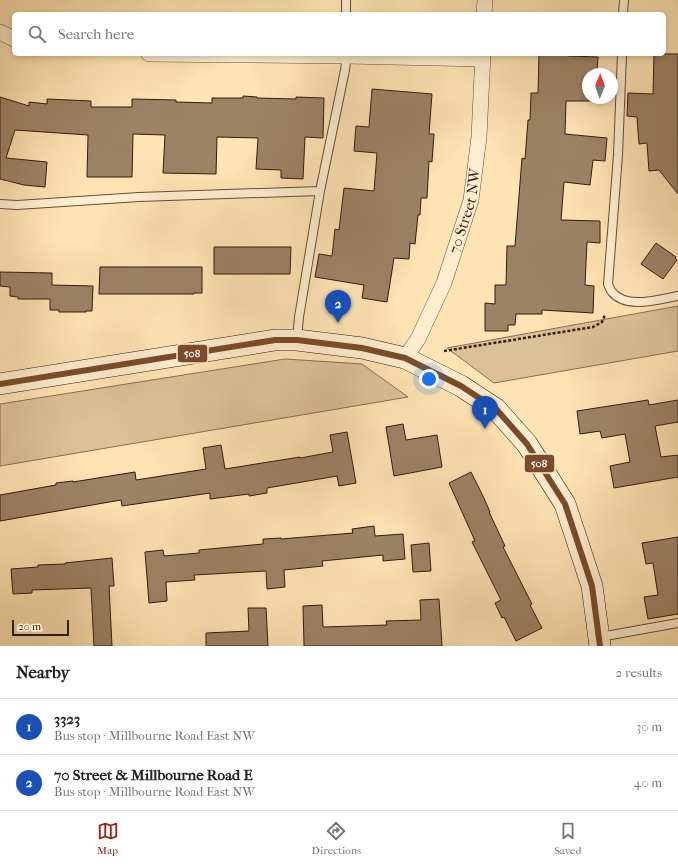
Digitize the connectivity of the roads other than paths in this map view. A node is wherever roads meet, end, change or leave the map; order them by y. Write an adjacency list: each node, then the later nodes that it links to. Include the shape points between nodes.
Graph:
1 (346, 0): 4 (lane)
2 (485, 0): 5 (street)
3 (624, 0): 6 (lane)
4 (346, 12)
5 (484, 12)
6 (623, 12)
7 (0, 32): 8 (street)
8 (12, 38)
9 (347, 56): 12 (lane)
10 (482, 56): 16 (street, 70 Street NW, via 479,137 471,200 444,283 418,339)
11 (622, 56): 14 (lane, via 618,155 608,284 612,293 630,302)
12 (320, 192): 13 (lane); 15 (lane)
13 (0, 204)
14 (678, 296)
15 (297, 340): 16 (street, via 362,348); 17 (street, via 275,340)
16 (405, 358): 19 (street, via 462,386 496,409 527,444 565,504 592,586)
17 (0, 384)
18 (678, 623): 19 (lane)
19 (600, 641)

